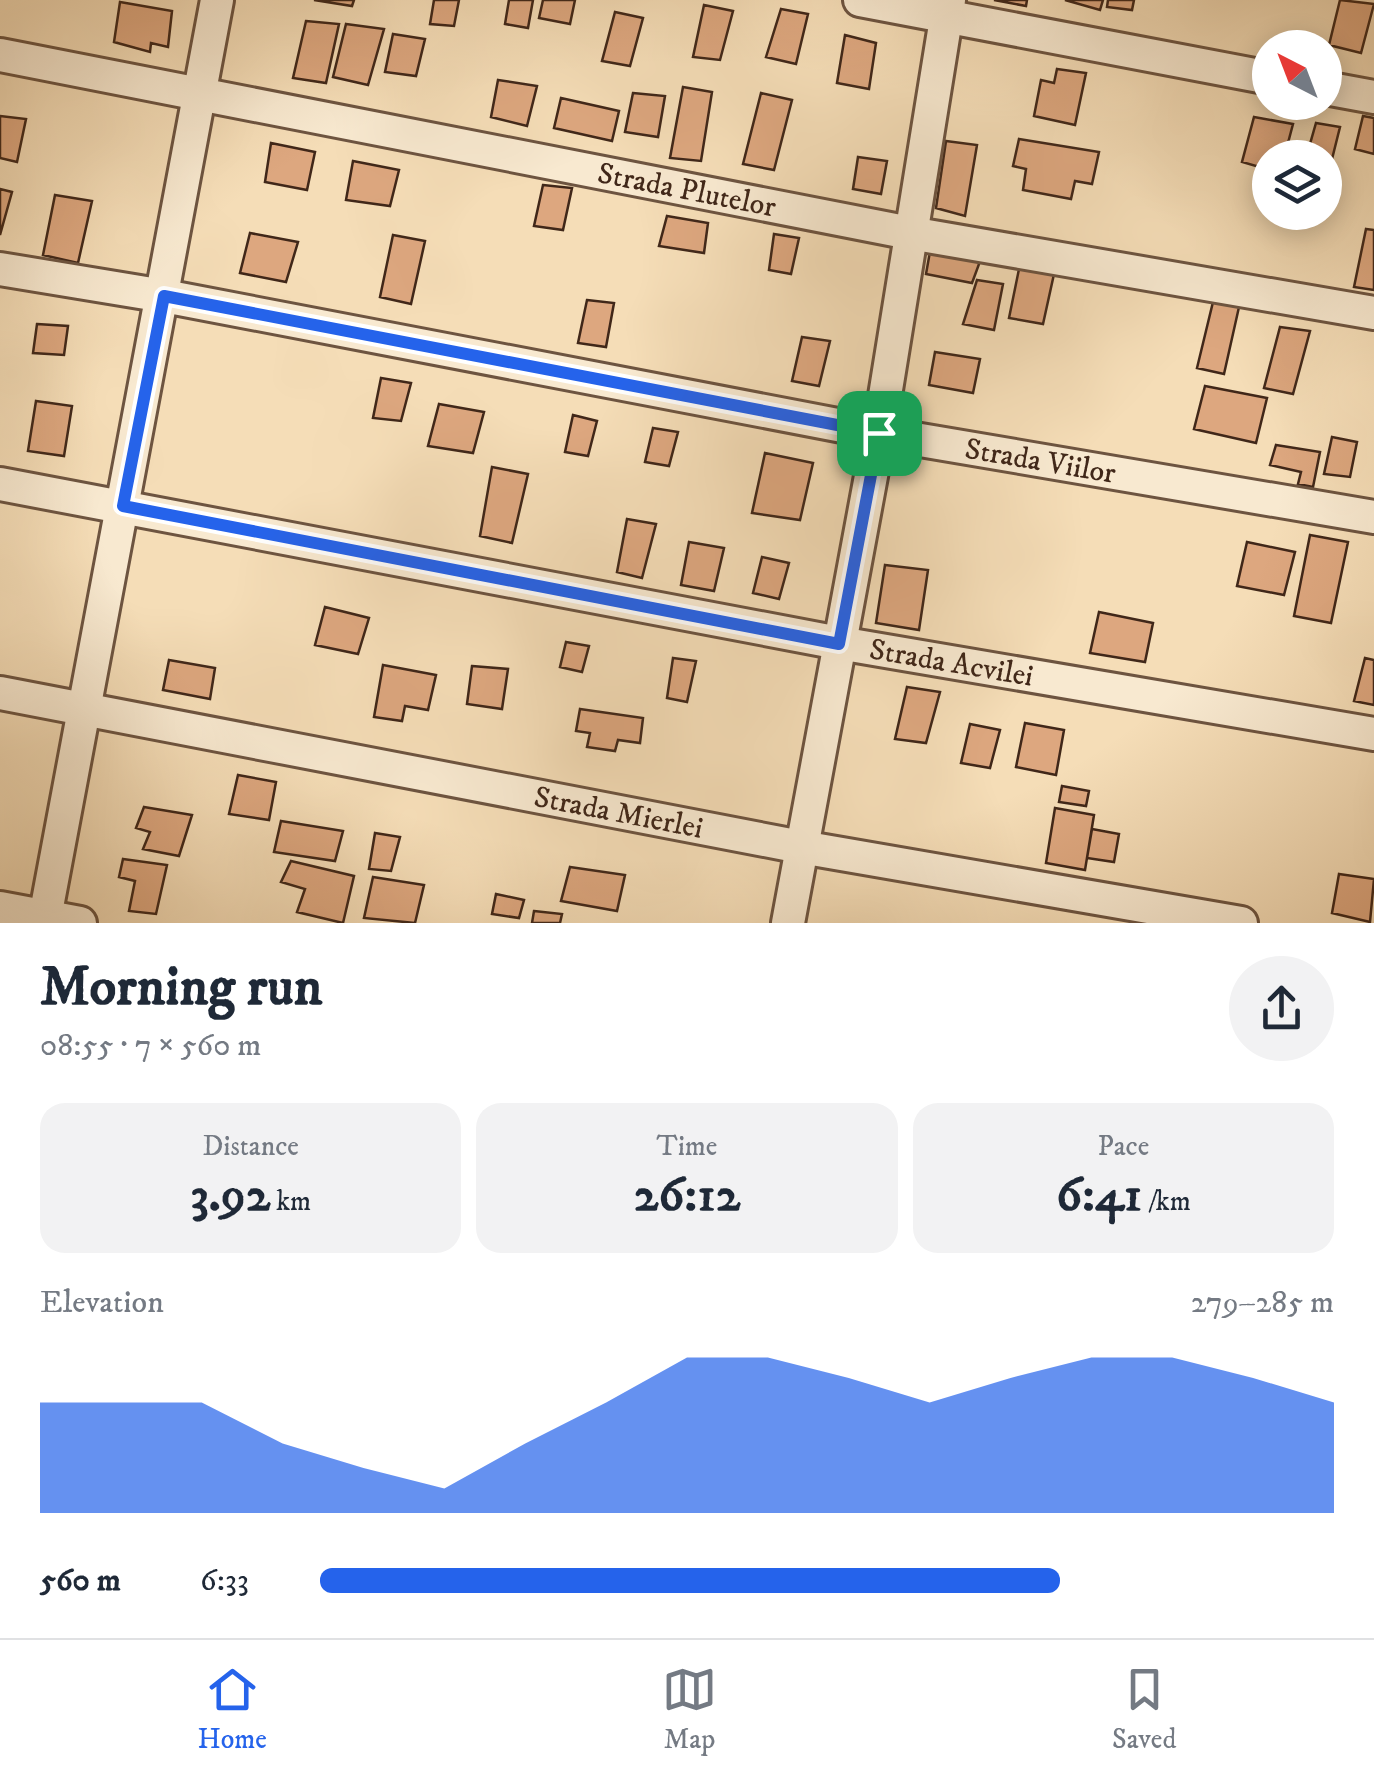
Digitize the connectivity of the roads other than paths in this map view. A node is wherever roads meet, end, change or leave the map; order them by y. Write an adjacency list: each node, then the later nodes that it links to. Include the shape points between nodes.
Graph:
1 (217, 0): 6 (street)
2 (860, 0): 3 (street)
3 (947, 8): 5 (street); 9 (street)
4 (0, 54): 6 (street, Strada Plutelor)
5 (1252, 74)
6 (200, 91): 9 (street, Strada Plutelor); 11 (street)
7 (1342, 91): 8 (street)
8 (1374, 97)
9 (910, 233): 12 (street, Strada Plutelor); 13 (street)
10 (0, 269): 11 (street, Strada Viilor)
11 (164, 296): 13 (street, Strada Viilor); 15 (street)
12 (1374, 312)
13 (879, 433): 16 (street, Strada Viilor); 17 (street)
14 (0, 484): 15 (street, Strada Acvilei)
15 (123, 506): 17 (street, Strada Acvilei); 19 (street)
16 (1374, 517)
17 (839, 644): 20 (street, Strada Acvilei); 21 (street)
18 (0, 693): 19 (street, Strada Mierlei)
19 (88, 708): 21 (street, Strada Mierlei); 23 (street)
20 (1374, 734)
21 (800, 847): 25 (street); 26 (street, Strada Mierlei)
22 (0, 908): 23 (street)
23 (45, 920): 24 (street)
24 (80, 923)
25 (788, 923)
26 (1241, 923)

